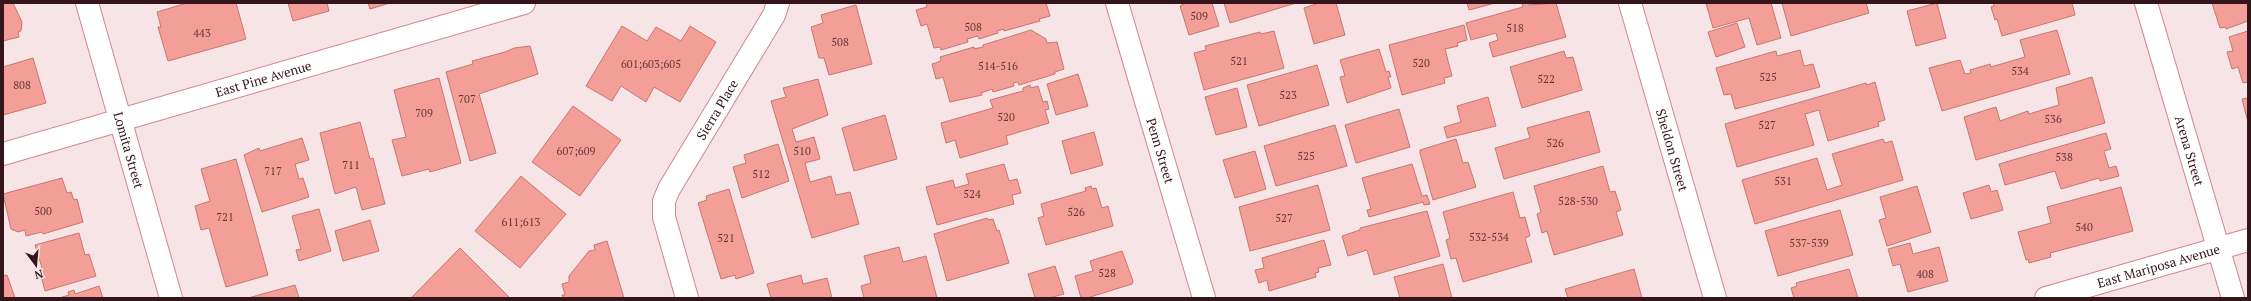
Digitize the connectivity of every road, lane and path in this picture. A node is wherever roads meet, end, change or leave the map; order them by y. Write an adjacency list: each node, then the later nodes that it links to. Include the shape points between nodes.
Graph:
1 (87, 3): 7 (street, Lomita Street)
2 (524, 3): 7 (street, East Pine Avenue)
3 (778, 3): 12 (street, Sierra Place, via 774,15 669,188 664,201 664,217)
4 (1117, 3): 13 (street, Penn Street)
5 (1630, 3): 14 (street, Sheldon Street)
6 (2146, 3): 10 (street, Arena Street)
7 (120, 120): 8 (street, East Pine Avenue); 11 (street, Lomita Street)
8 (3, 154)
9 (2248, 240): 10 (street, East Mariposa Avenue)
10 (2218, 248): 15 (street, East Mariposa Avenue); 16 (street, Arena Street)
11 (171, 298)
12 (687, 298)
13 (1204, 298)
14 (1714, 298)
15 (2046, 298)
16 (2233, 298)

